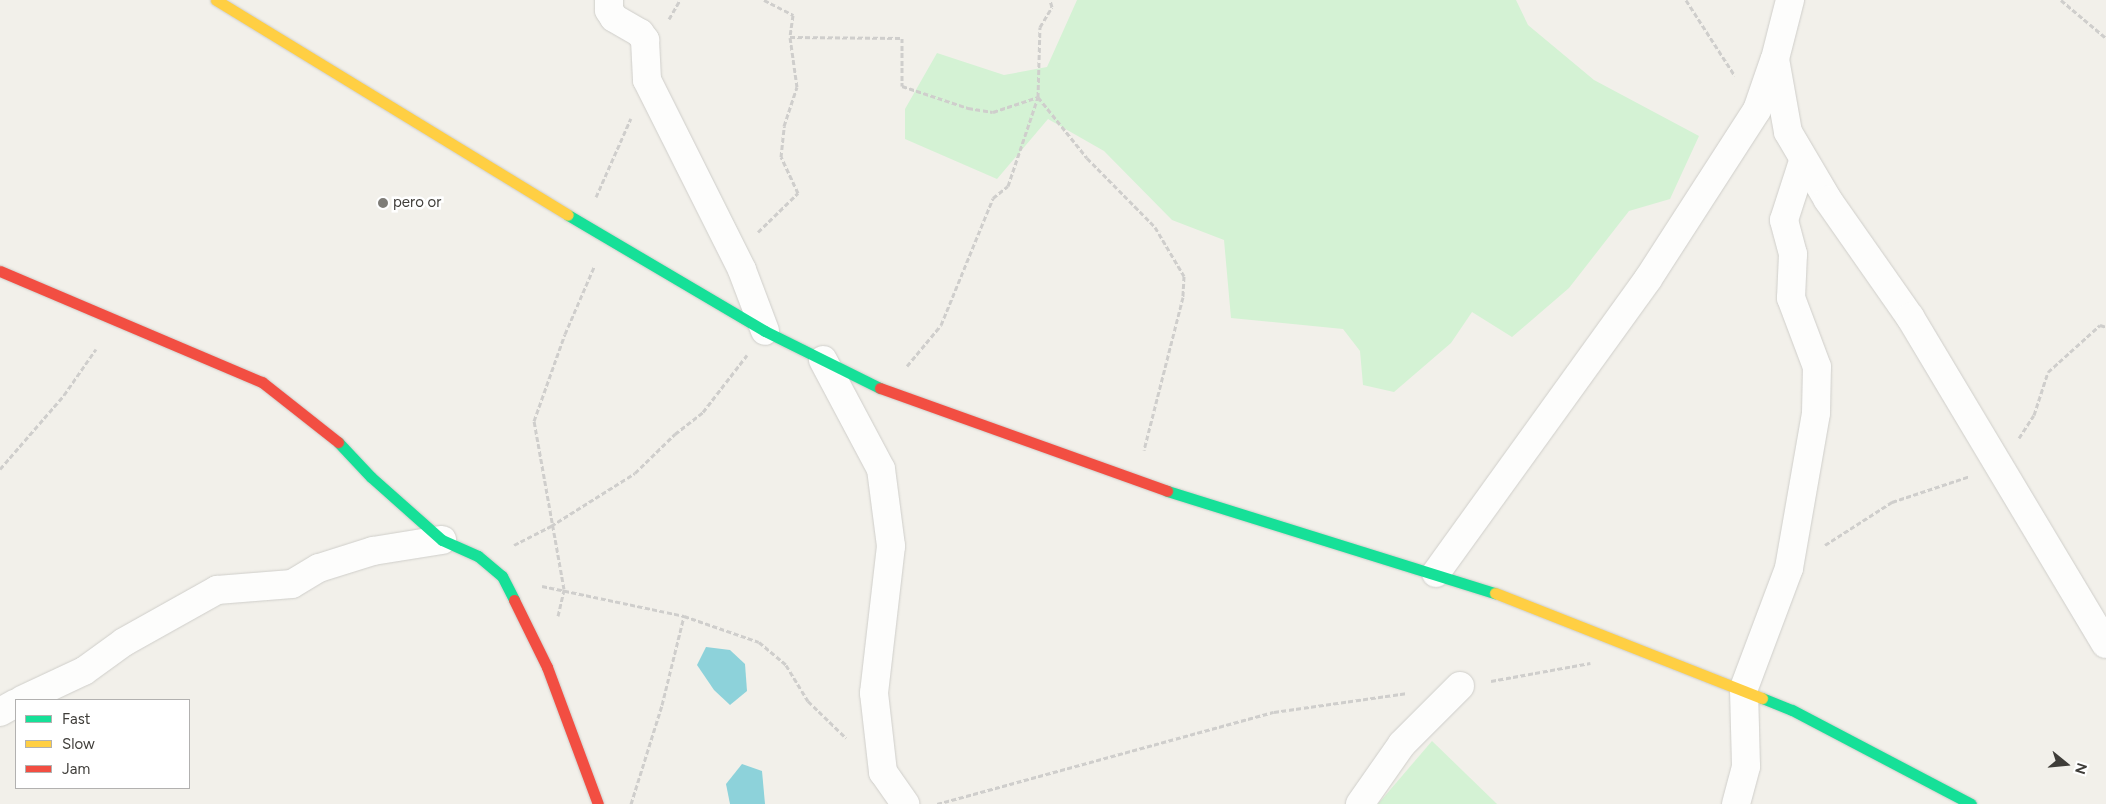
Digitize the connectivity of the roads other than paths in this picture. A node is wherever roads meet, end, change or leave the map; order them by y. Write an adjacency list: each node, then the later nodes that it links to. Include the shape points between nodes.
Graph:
1 (216, 0): 7 (street, via 606,239)
2 (609, 0): 7 (street, via 609,10 614,18 640,33 645,40 648,80 742,270)
3 (1790, 0): 4 (street)
4 (1775, 59): 5 (street, via 1788,132); 10 (street, via 1757,110 1648,279)
5 (1802, 161): 11 (street, via 1910,317); 13 (street, via 1784,220 1793,254 1791,298 1817,367 1816,413 1788,568)
6 (0, 271): 9 (street, via 262,382 332,436 371,477)
7 (765, 331): 8 (street)
8 (822, 360): 10 (street, via 886,392 1136,481); 18 (street, via 881,469 891,546 874,693 882,772)
9 (442, 540): 14 (street, via 373,551 319,568 292,584 217,590 124,642 84,671); 17 (street, via 478,556 502,576 547,667)
10 (1436, 573): 13 (street)
11 (2106, 644)
12 (1460, 686): 19 (street, via 1402,744)
13 (1744, 688): 20 (street, via 1746,766); 21 (street)
14 (24, 699)
15 (15, 704): 16 (street)
16 (0, 712)
17 (598, 804)
18 (905, 804)
19 (1360, 804)
20 (1736, 804)
21 (1972, 804)

